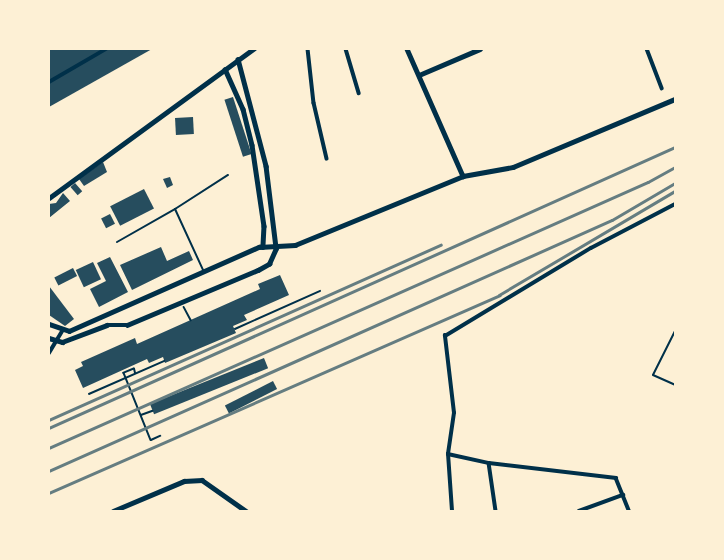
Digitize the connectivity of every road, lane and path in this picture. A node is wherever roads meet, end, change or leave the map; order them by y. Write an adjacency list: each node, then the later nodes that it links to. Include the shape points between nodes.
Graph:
1 (106, 49): 11 (street)
2 (253, 49): 8 (street)
3 (308, 49): 15 (street, via 314,103)
4 (346, 49): 13 (street)
5 (407, 49): 10 (street)
6 (480, 49): 10 (street)
7 (647, 49): 12 (street)
8 (238, 59): 9 (street); 23 (street, via 266,166)
9 (225, 69): 18 (street); 22 (street, via 243,109 252,145 264,226)
10 (419, 75): 17 (street)
11 (49, 82)
12 (662, 88)
13 (359, 93)
14 (675, 99): 17 (street, via 519,165)
15 (327, 159)
16 (228, 175): 20 (lane)
17 (462, 176): 23 (street, via 295,245)
18 (49, 198)
19 (675, 204): 42 (street, via 591,248 445,336 454,414)
20 (176, 208): 21 (lane); 24 (lane)
21 (117, 242)
22 (263, 247): 23 (street); 24 (street)
23 (276, 248): 26 (street, via 269,264)
24 (204, 271): 30 (street)
25 (320, 291): 29 (path)
26 (182, 302): 27 (path); 33 (street, via 128,325 107,325)
27 (191, 320)
28 (49, 324): 30 (street)
29 (235, 329)
30 (62, 331): 33 (street)
31 (675, 331): 37 (lane, via 653,375)
32 (49, 338): 33 (street)
33 (57, 342): 34 (street)
34 (49, 353)
35 (164, 360): 36 (path)
36 (135, 373): 38 (path); 40 (path, via 134,369 124,373)
37 (675, 385)
38 (89, 394)
39 (152, 411): 40 (path)
40 (141, 415): 41 (path, via 151,440)
41 (160, 436)
42 (448, 454): 43 (street); 47 (street)
43 (489, 463): 44 (street, via 616,478); 48 (street)
44 (623, 495): 49 (street); 50 (street)
45 (113, 511): 46 (street, via 184,481 202,480)
46 (246, 511)
47 (452, 511)
48 (496, 511)
49 (578, 511)
50 (629, 511)

